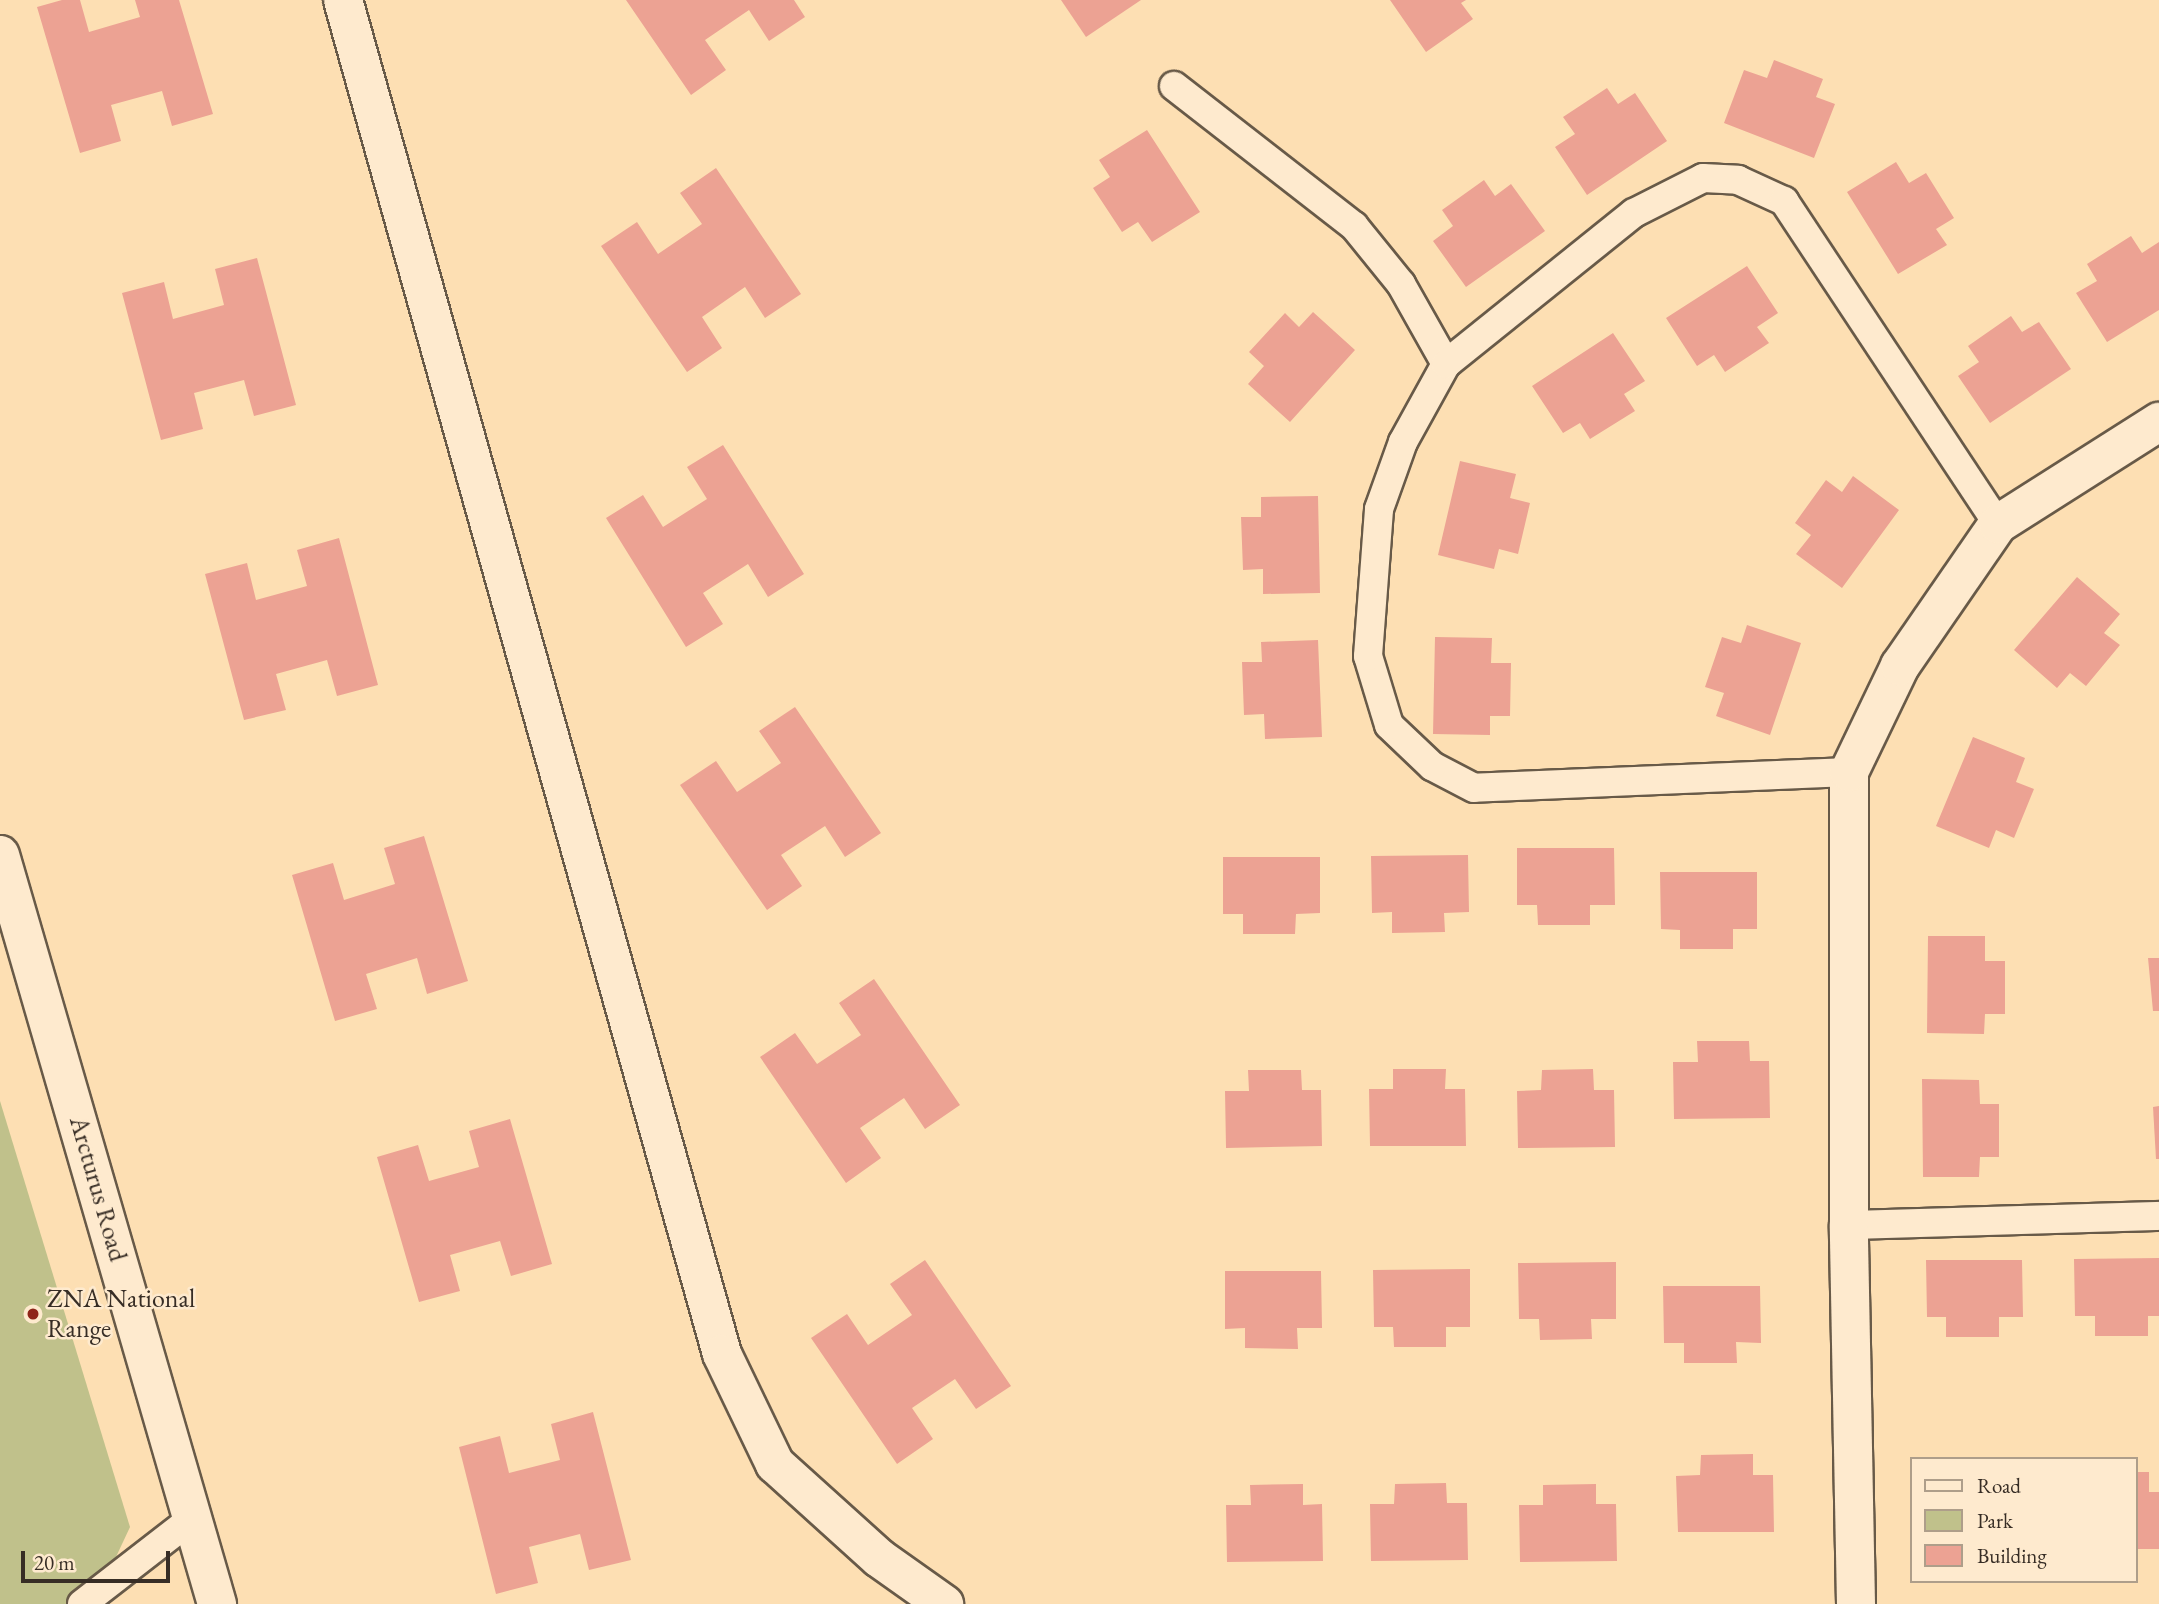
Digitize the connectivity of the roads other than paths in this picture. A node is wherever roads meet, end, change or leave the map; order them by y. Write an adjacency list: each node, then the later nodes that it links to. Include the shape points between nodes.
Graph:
1 (343, 0): 13 (street, via 722,1354 775,1464 879,1558)
2 (1174, 86): 3 (lane, via 1354,226 1401,284)
3 (1446, 364): 5 (lane, via 1634,213 1703,178 1738,180 1784,201); 6 (lane, via 1403,442 1379,509 1368,656 1389,726 1433,766 1474,788)
4 (2159, 422): 5 (street)
5 (1998, 524): 6 (street, via 1899,666)
6 (1849, 772): 9 (street)
7 (0, 855): 10 (street, Arcturus Road)
8 (2159, 1216): 9 (lane)
9 (1849, 1225): 14 (street)
10 (194, 1517): 11 (lane); 12 (street, Arcturus Road)
11 (82, 1604)
12 (217, 1604)
13 (944, 1604)
14 (1856, 1604)

